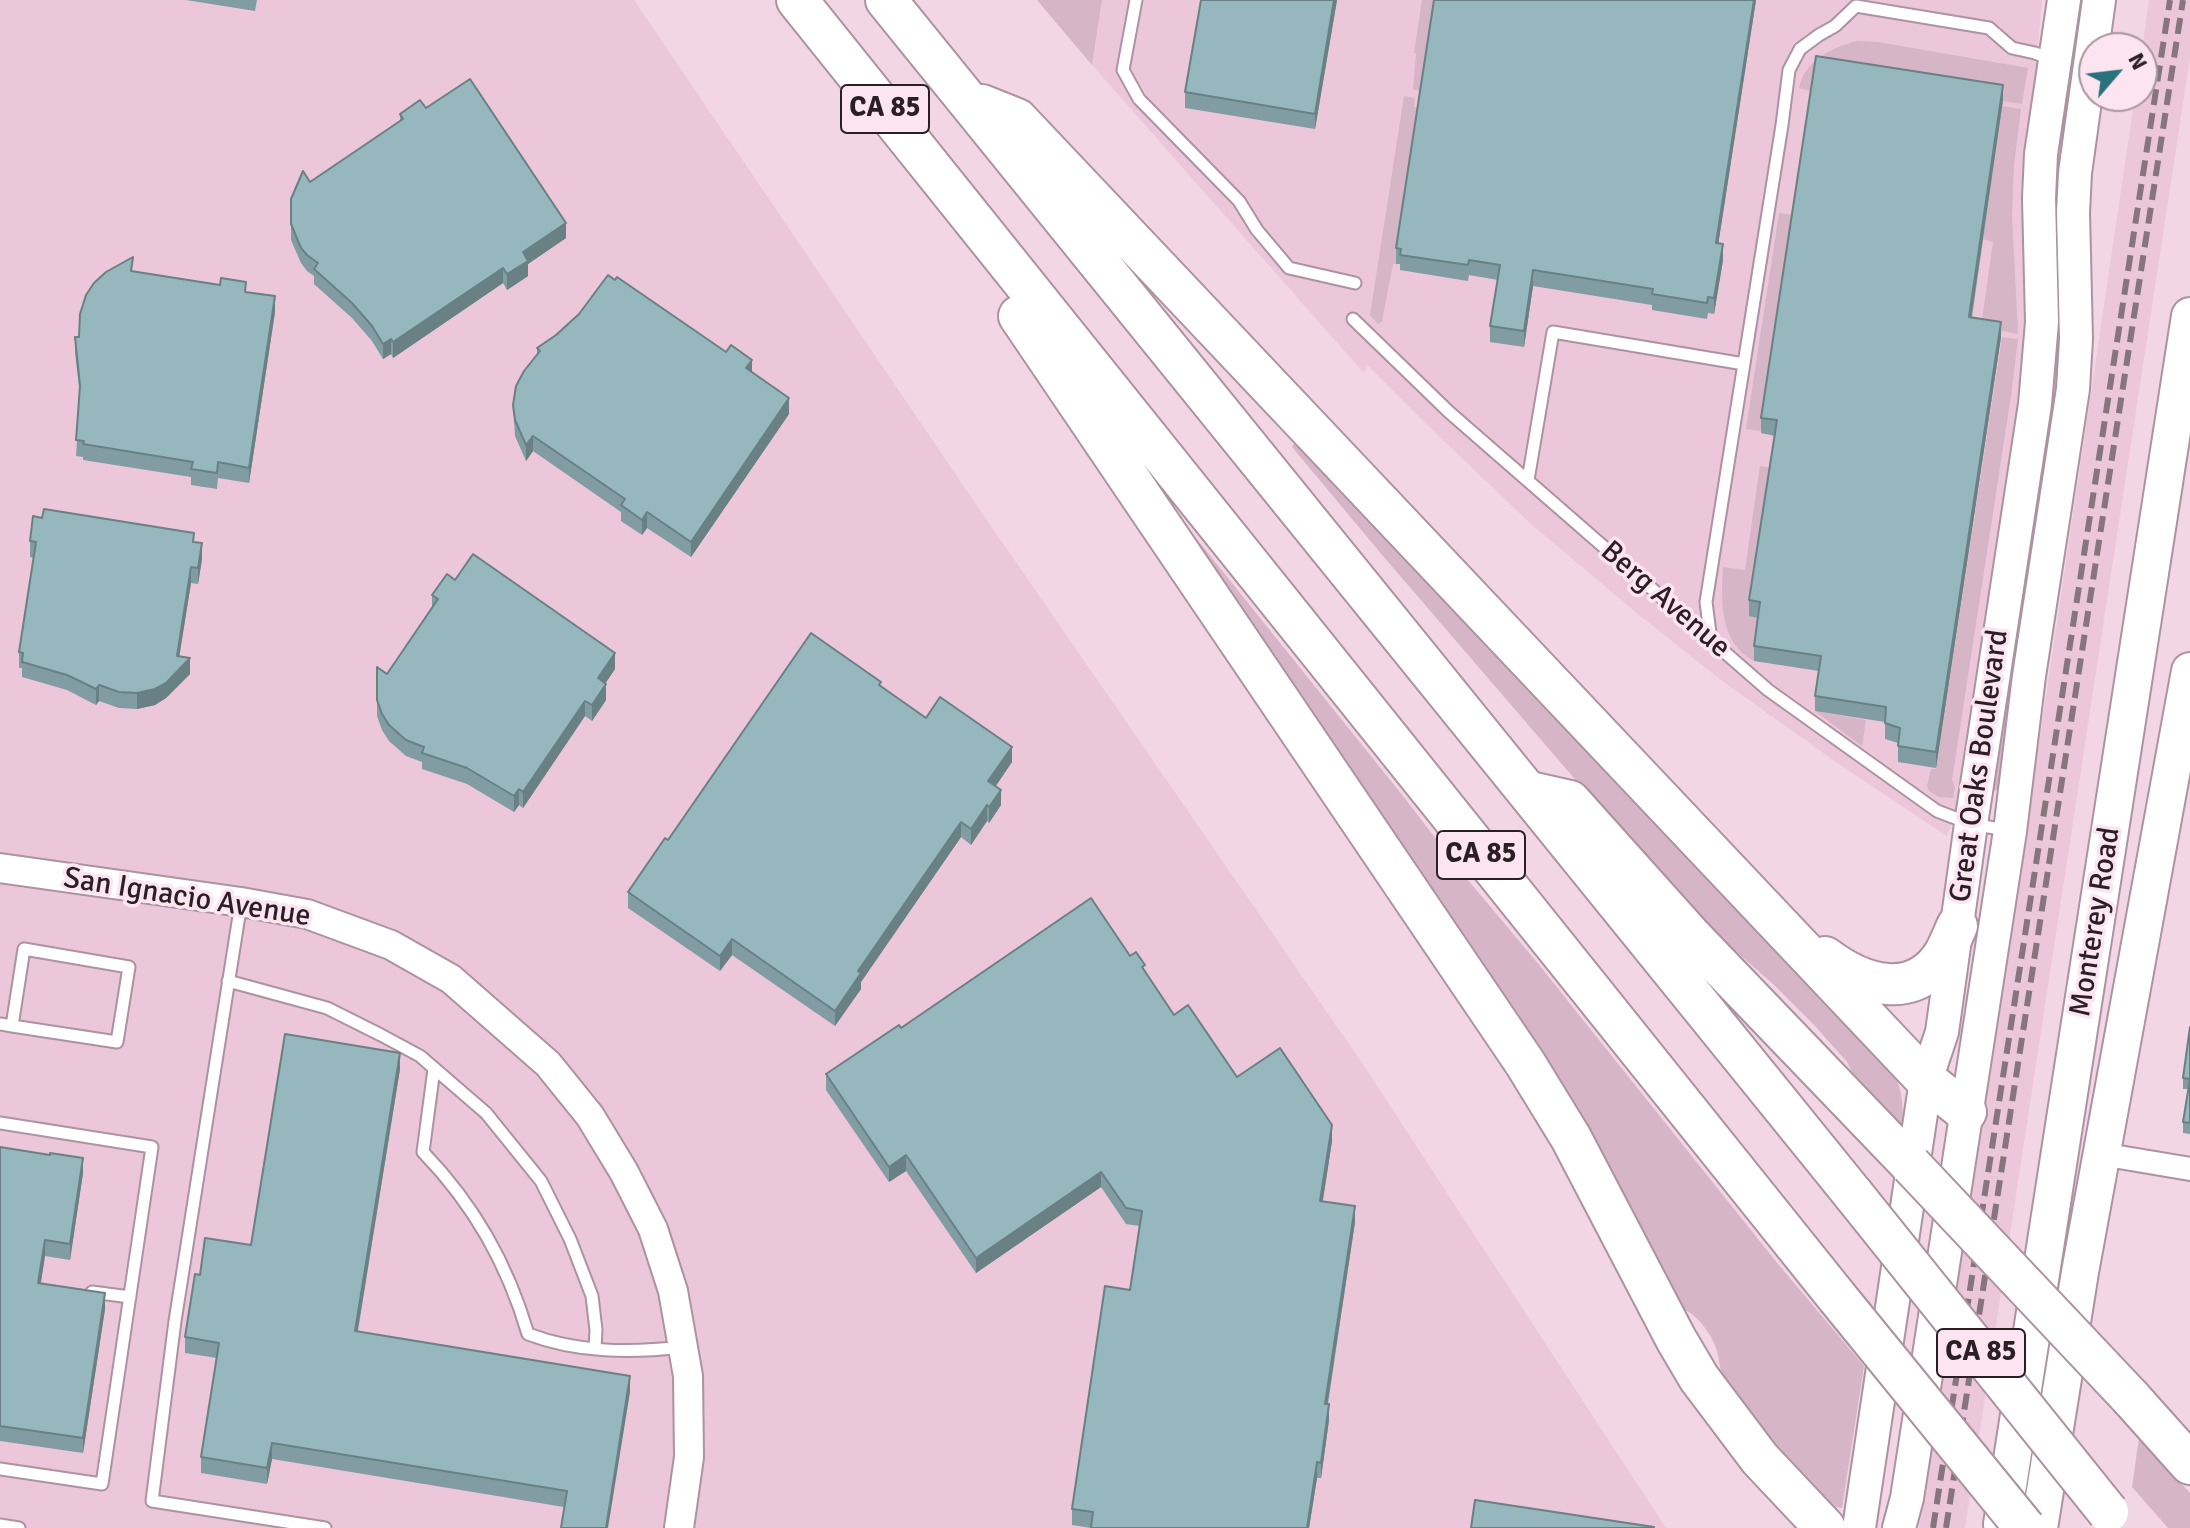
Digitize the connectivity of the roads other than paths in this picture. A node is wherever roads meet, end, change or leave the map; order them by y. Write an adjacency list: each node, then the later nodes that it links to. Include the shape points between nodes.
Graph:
1 (797, 0): 10 (highway, CA 85)
2 (886, 0): 8 (highway, CA 85)
3 (1136, 0): 11 (lane, via 1123,70 1139,99 1239,201 1289,268)
4 (2064, 0): 7 (main road, Great Oaks Boulevard)
5 (2099, 0): 9 (main road, Great Oaks Boulevard)
6 (1856, 3): 7 (lane, via 1989,28 2012,48); 14 (lane, via 1835,26 1800,49 1789,70)
7 (2054, 61): 9 (main road); 19 (main road, Great Oaks Boulevard, via 2041,154 2040,363)
8 (967, 99): 18 (highway, CA 85); 24 (highway, via 1017,119)
9 (2079, 129): 20 (main road, Great Oaks Boulevard, via 2073,212 2073,389)
10 (973, 219): 44 (highway, via 997,284 1525,1063 1571,1138 1699,1378 1760,1459); 48 (highway, CA 85, bridge)
11 (1355, 283)
12 (2190, 316): 47 (main road, Monterey Road)
13 (1353, 319): 15 (lane, Berg Avenue)
14 (1744, 364): 15 (lane, via 1553,332); 16 (lane, via 1706,602)
15 (1528, 480): 16 (lane, Berg Avenue)
16 (1711, 641): 19 (lane, Berg Avenue, via 1768,690 1881,772 1937,811)
17 (2190, 671): 31 (main road, Monterey Road)
18 (1526, 791): 37 (highway, bridge, via 1570,801); 39 (highway, CA 85, bridge)
19 (1971, 824): 20 (lane, Berg Avenue); 23 (main road, Great Oaks Boulevard)
20 (2010, 831): 29 (main road, Great Oaks Boulevard)
21 (0, 868): 22 (street, San Ignacio Avenue)
22 (241, 902): 25 (lane); 35 (street, San Ignacio Avenue, via 307,914 391,945 451,979 548,1064 590,1116 653,1229 673,1291)
23 (1957, 926): 24 (highway, via 1933,968 1919,979 1889,985 1841,970); 28 (main road, Great Oaks Boulevard, via 1942,1032)
24 (1783, 927): 28 (highway)
25 (228, 981): 27 (lane, via 327,1008 420,1056); 42 (lane, via 152,1501)
26 (6, 1025): 26 (lane, via 117,1042 129,967 24,949)
27 (434, 1069): 36 (lane, via 486,1113 541,1181 592,1296); 36 (lane, via 423,1152 486,1234 528,1334)
28 (1926, 1080): 29 (highway); 45 (main road, Great Oaks Boulevard)
29 (1966, 1112): 46 (main road, Great Oaks Boulevard)
30 (0, 1123): 34 (lane, via 152,1147)
31 (2101, 1154): 32 (street); 49 (main road, Monterey Road)
32 (2190, 1169)
33 (87, 1292): 34 (lane)
34 (130, 1297): 38 (lane, via 102,1484)
35 (683, 1347): 36 (lane); 43 (street, San Ignacio Avenue, via 689,1457)
36 (595, 1349)
37 (2190, 1464)
38 (0, 1469)
39 (2115, 1520)
40 (0, 1525): 41 (lane)
41 (19, 1528)
42 (325, 1528)
43 (679, 1528)
44 (1825, 1528)
45 (1859, 1528)
46 (1899, 1528)
47 (2001, 1528)
48 (2025, 1528)
49 (2039, 1528)

